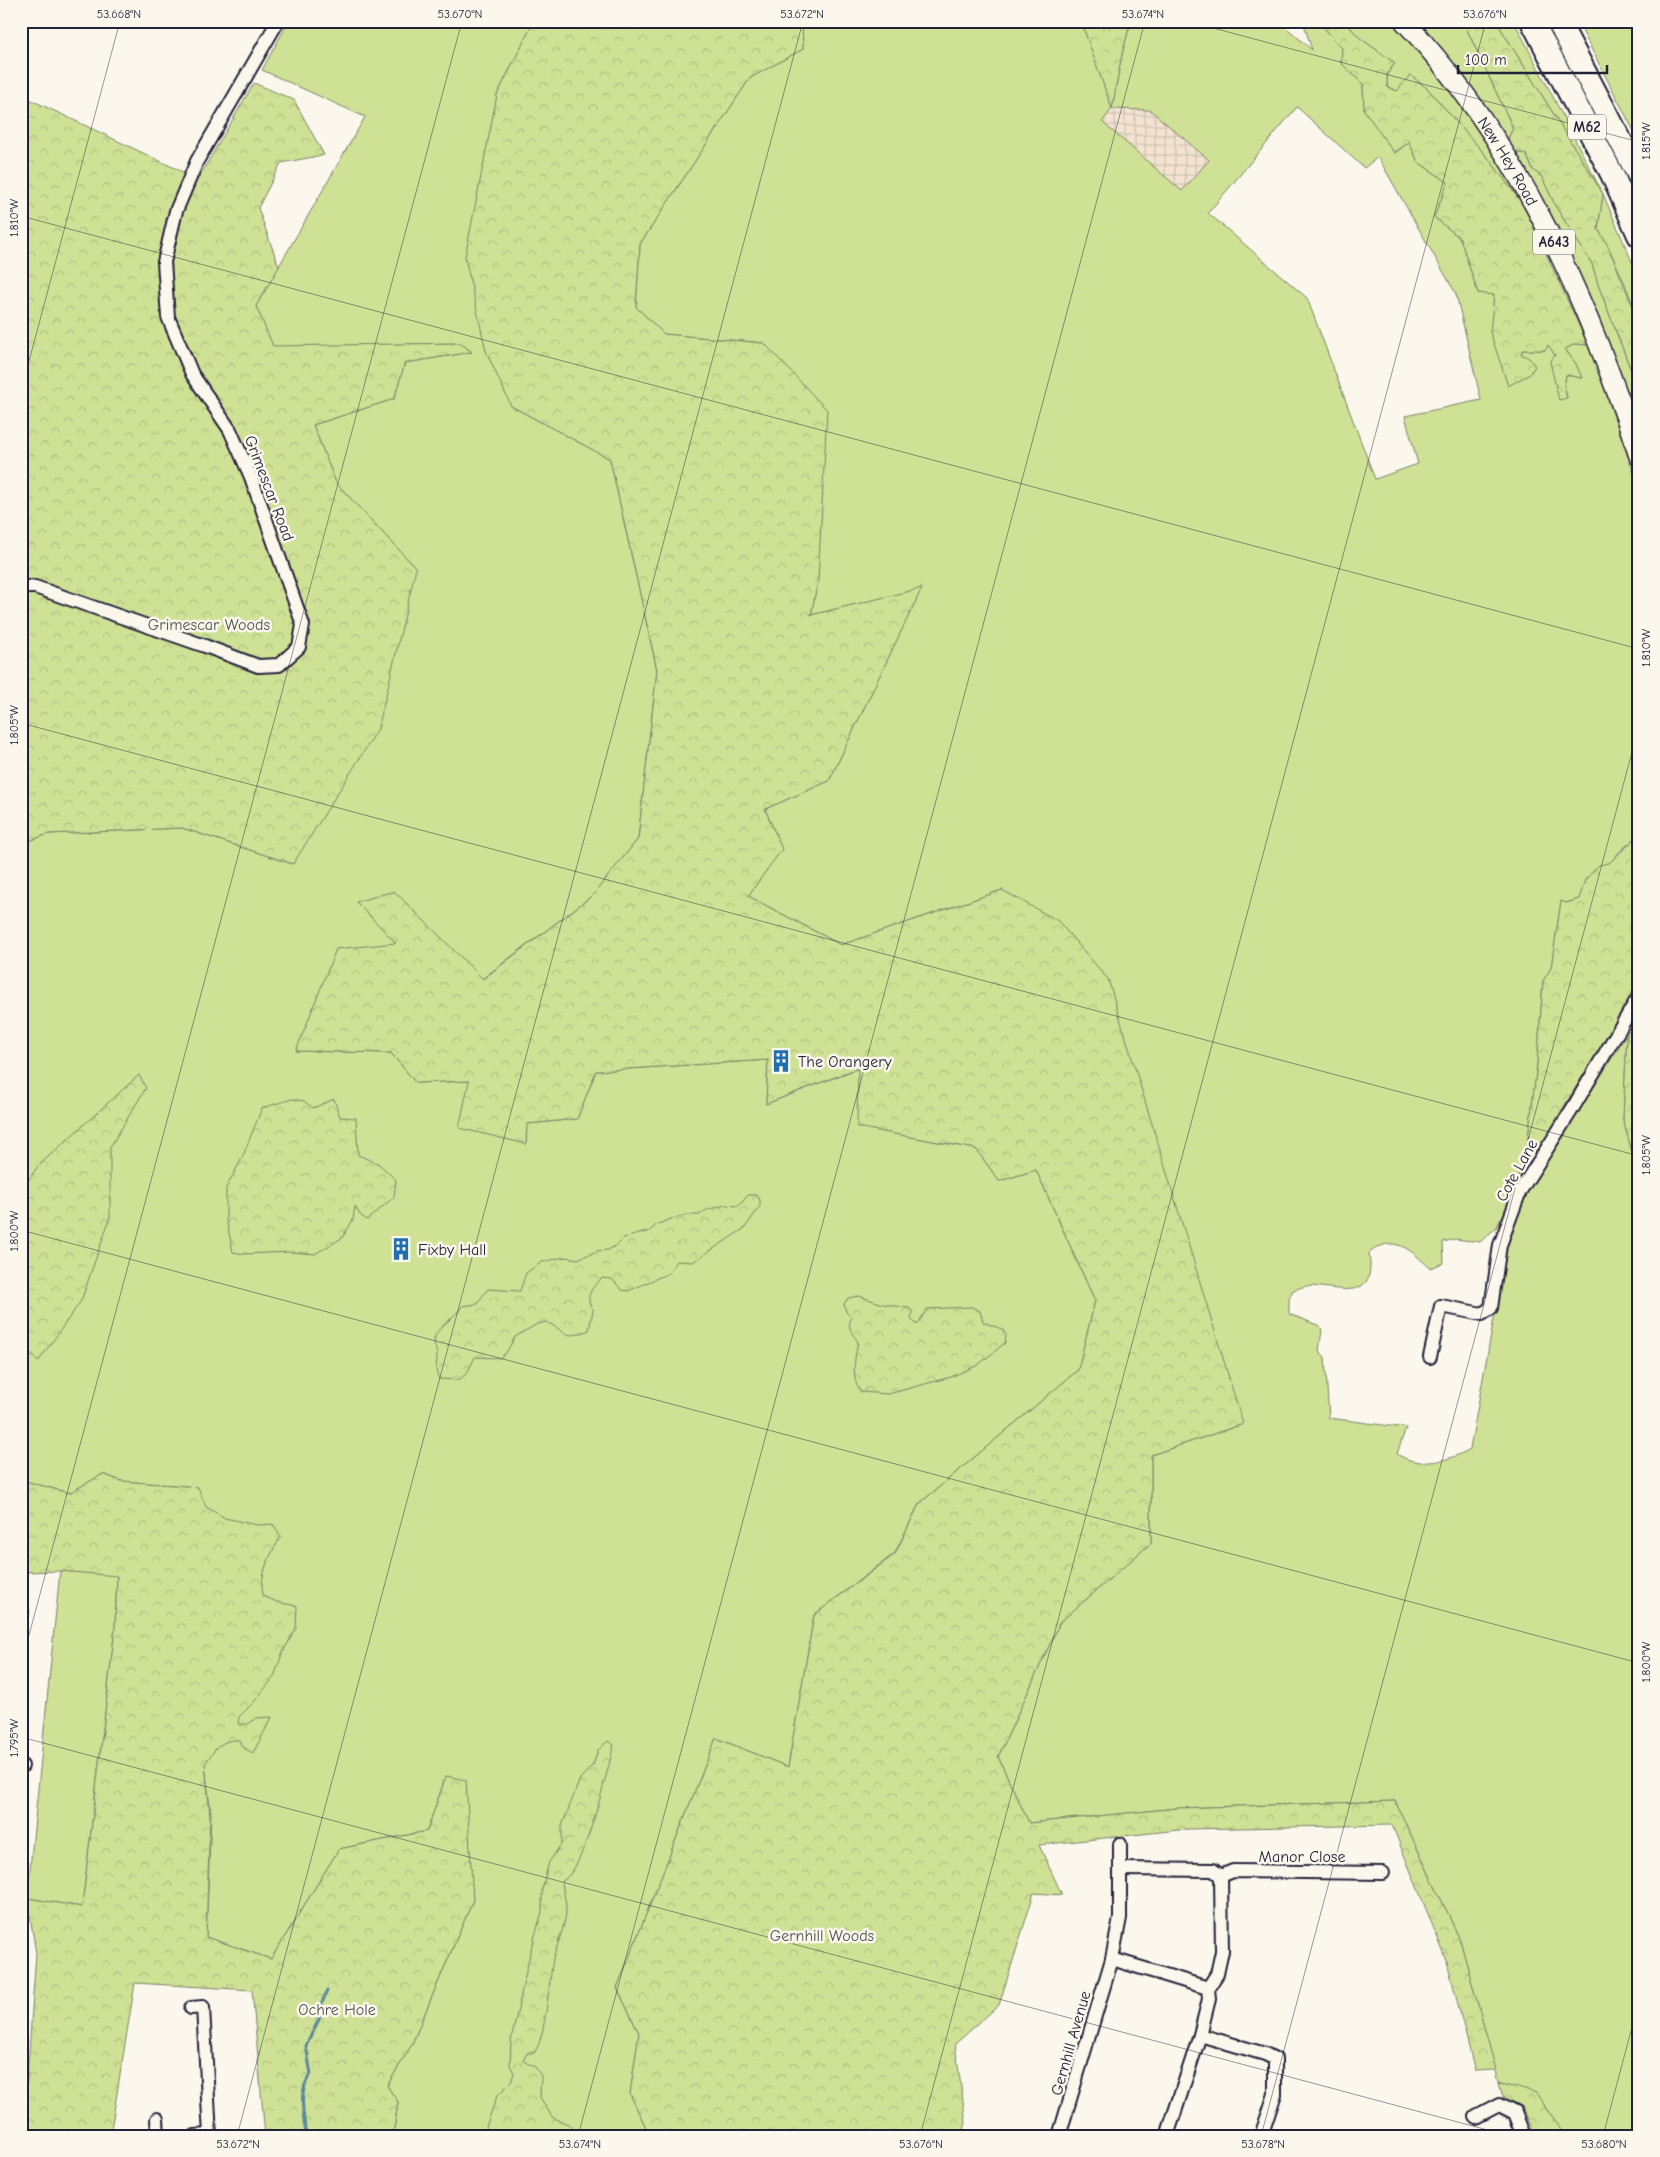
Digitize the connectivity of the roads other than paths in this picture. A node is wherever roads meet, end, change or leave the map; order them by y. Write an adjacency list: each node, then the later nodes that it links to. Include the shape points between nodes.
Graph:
1 (278, 21): 8 (street, Grimescar Road, via 197,161 176,211 164,262 168,317 192,374 230,430 251,477 303,625 299,647 279,665 258,666 35,587)
2 (1404, 21): 7 (main road, New Hey Road / A643, via 1478,112 1538,211 1585,311)
3 (1532, 21): 6 (highway, M62, via 1612,174)
4 (1558, 21): 5 (highway, M62)
5 (1639, 176)
6 (1639, 235)
7 (1639, 456)
8 (21, 587)
9 (1639, 996): 10 (street, Cote Lane, via 1572,1112 1520,1191 1500,1245 1491,1308 1482,1314 1441,1306)
10 (1430, 1357)
11 (1120, 1844): 12 (street, Gernhill Avenue)
12 (1120, 1869): 14 (street, Manor Close, via 1213,1870); 15 (street, Gernhill Avenue, via 1120,1918)
13 (1383, 1872): 14 (street, Manor Close, via 1233,1872)
14 (1220, 1876): 16 (street, via 1222,1951 1217,1974)
15 (1112, 1959): 16 (street); 25 (street, Gernhill Avenue)
16 (1208, 1988): 18 (street, via 1209,1999)
17 (191, 2008): 22 (street, via 202,2007)
18 (1200, 2035): 21 (street); 26 (street, via 1275,2059 1275,2094)
19 (1476, 2118): 27 (street, via 1499,2105 1515,2113)
20 (157, 2119): 23 (street)
21 (1169, 2130)
22 (210, 2135): 24 (street)
23 (158, 2136)
24 (195, 2136)
25 (1060, 2136)
26 (1261, 2136)
27 (1524, 2136)

